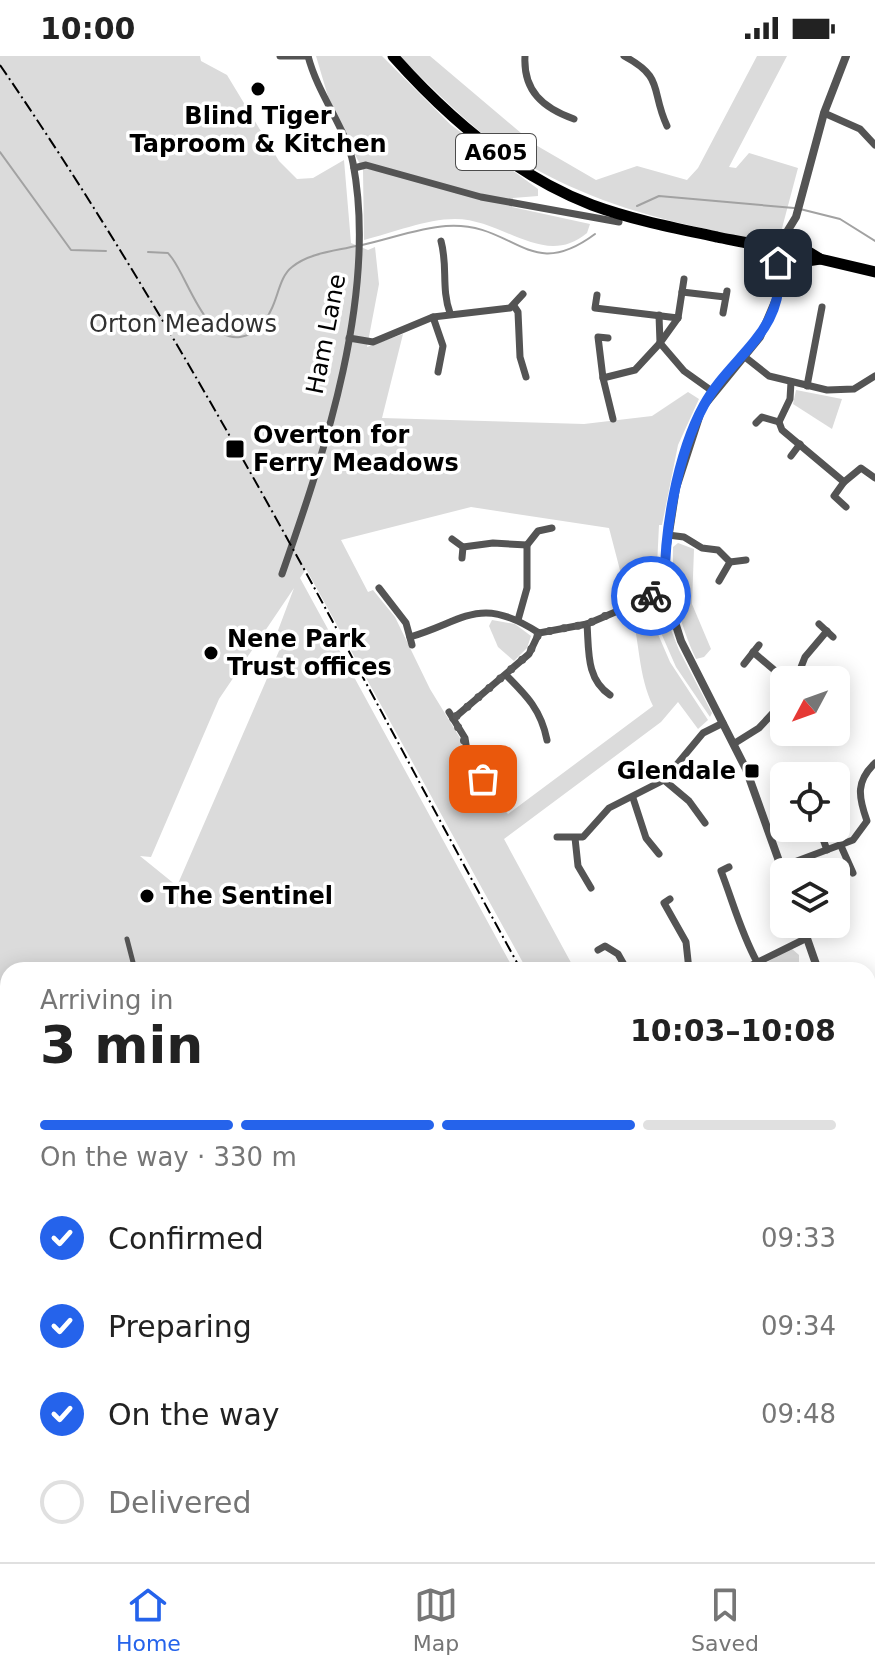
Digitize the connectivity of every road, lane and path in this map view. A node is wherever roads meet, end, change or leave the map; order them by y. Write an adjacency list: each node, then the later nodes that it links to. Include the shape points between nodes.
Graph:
1 (280, 56): 2 (street)
2 (308, 56): 11 (street, Ham Lane)
3 (393, 56): 13 (main road, A605, via 455,120 503,157)
4 (525, 56): 8 (street, via 530,91 552,111)
5 (624, 56): 9 (street, via 647,68)
6 (846, 56): 7 (street)
7 (824, 113): 10 (street, via 860,129); 12 (street)
8 (574, 119)
9 (667, 126)
10 (875, 145)
11 (354, 168): 13 (street, via 366,165 481,197); 30 (street, Ham Lane, via 360,275)
12 (796, 217): 15 (street); 16 (street)
13 (620, 221): 16 (main road, A605)
14 (441, 241): 25 (street, via 447,263 443,294)
15 (798, 246): 16 (main road); 16 (main road); 17 (main road)
16 (783, 255): 17 (main road); 33 (street, via 771,315)
17 (820, 259): 18 (main road)
18 (875, 272)
19 (684, 279): 20 (street)
20 (682, 292): 26 (street, via 726,294); 29 (street)
21 (523, 294): 23 (street)
22 (597, 295): 27 (street, via 595,311)
23 (514, 306): 25 (street); 35 (street)
24 (822, 307): 41 (street)
25 (450, 313): 28 (street)
26 (723, 313)
27 (659, 315): 29 (street); 32 (street)
28 (433, 317): 30 (street, via 373,342); 36 (street, via 446,363)
29 (678, 318): 32 (street)
30 (349, 338): 59 (street, Ham Lane, via 303,518)
31 (608, 338): 39 (street, via 598,337)
32 (660, 343): 39 (street, via 635,370); 42 (street, via 684,371)
33 (745, 357): 40 (street, via 769,376); 42 (street)
34 (531, 360): 35 (street)
35 (521, 363): 38 (street)
36 (438, 372)
37 (875, 376): 41 (street, via 842,392)
38 (526, 377)
39 (603, 378): 43 (street)
40 (791, 382): 41 (street); 44 (street)
41 (807, 386)
42 (712, 391): 52 (street, via 691,438)
43 (613, 419)
44 (779, 422): 45 (street, via 762,417); 46 (street)
45 (756, 423)
46 (800, 444): 47 (street); 49 (street)
47 (791, 456)
48 (875, 478): 49 (street, via 856,468)
49 (844, 482): 50 (street, via 831,496)
50 (846, 507)
51 (552, 528): 54 (street, via 538,531)
52 (668, 535): 58 (street, via 718,550); 62 (street)
53 (452, 539): 55 (street)
54 (527, 545): 55 (street); 63 (street, via 527,588)
55 (463, 547): 56 (street)
56 (462, 558)
57 (746, 560): 58 (street)
58 (730, 562): 60 (street)
59 (282, 574)
60 (719, 581)
61 (379, 588): 63 (street, via 406,623 411,641 470,613)
62 (665, 591): 64 (street); 75 (street, via 681,641)
63 (518, 620): 66 (street)
64 (587, 624): 66 (street); 73 (street, via 592,676)
65 (819, 624): 71 (street, via 830,634)
66 (539, 633): 72 (street, via 529,654)
67 (759, 645): 68 (street)
68 (753, 652): 69 (street); 70 (street)
69 (744, 664)
70 (770, 666)
71 (801, 666)
72 (506, 675): 76 (street, via 536,707); 79 (street, via 451,715 474,769 483,779)
73 (610, 695)
74 (770, 716): 77 (street)
75 (723, 723): 77 (street); 80 (street, via 703,733)
76 (547, 740)
77 (735, 743): 92 (street)
78 (875, 763): 83 (street, via 858,786)
79 (493, 779)
80 (664, 780): 81 (street); 82 (street, via 702,820)
81 (633, 798): 85 (street, via 609,808 591,831); 88 (street)
82 (710, 810)
83 (871, 822): 87 (street)
84 (557, 837): 85 (street)
85 (575, 838): 96 (street, via 574,852 589,885)
86 (824, 842): 89 (street)
87 (841, 846): 89 (street); 95 (street)
88 (652, 848): 90 (street); 91 (street)
89 (827, 850): 93 (street)
90 (644, 854)
91 (659, 854)
92 (778, 858)
93 (810, 858)
94 (722, 871): 104 (street, via 742,935)
95 (853, 873)
96 (578, 889)
97 (664, 904): 103 (street, via 686,942)
98 (807, 938): 104 (street); 105 (street)
99 (127, 939): 101 (street)
100 (603, 945): 102 (street)
101 (133, 962)
102 (622, 962)
103 (688, 962)
104 (757, 962)
105 (815, 962)

